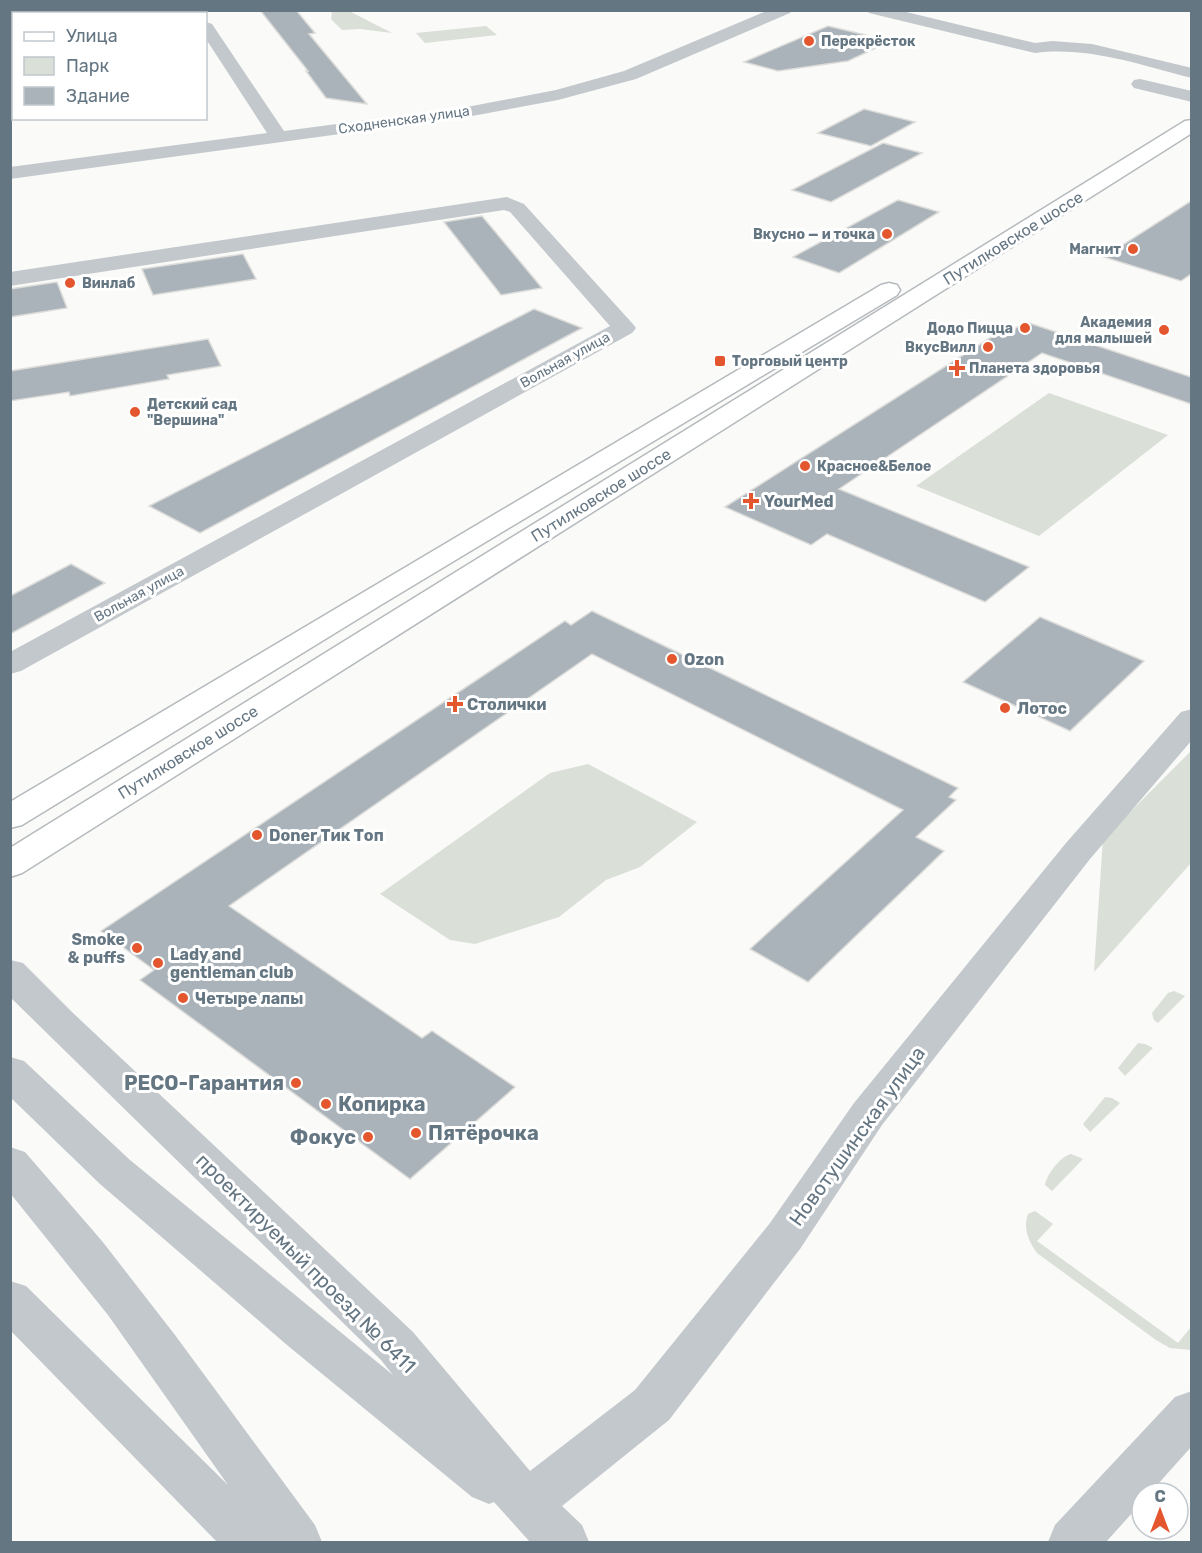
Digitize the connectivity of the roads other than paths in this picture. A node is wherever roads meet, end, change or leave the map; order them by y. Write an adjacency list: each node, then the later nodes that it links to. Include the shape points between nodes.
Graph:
1 (784, 10): 11 (street, Сходненская улица, via 630,75 591,87 482,109)
2 (874, 10): 4 (street)
3 (207, 29): 11 (street)
4 (1035, 48): 5 (street, via 1036,55); 6 (street, via 1078,47)
5 (1049, 62)
6 (1191, 73)
7 (1121, 80): 8 (street)
8 (1191, 97)
9 (1191, 105): 16 (main road, Путилковское шоссе, via 1098,165)
10 (1191, 125): 17 (main road, Путилковское шоссе)
11 (279, 137): 12 (street, Сходненская улица)
12 (10, 173)
13 (10, 279): 14 (street, Вольная улица, via 507,203 517,208 624,328)
14 (10, 665)
15 (1191, 719): 25 (street, Новотушинская улица, via 1078,851 868,1114 785,1236)
16 (10, 817)
17 (10, 866)
18 (10, 973): 20 (street, проектируемый проезд № 6411)
19 (10, 1006): 20 (street, проектируемый проезд № 6411)
20 (59, 1023): 25 (street, проектируемый проезд № 6411, via 397,1346)
21 (10, 1072): 25 (street, via 124,1180 303,1331)
22 (10, 1164): 27 (street, via 53,1210 168,1361)
23 (10, 1300): 26 (street)
24 (1191, 1412): 28 (street)
25 (549, 1528)
26 (251, 1542)
27 (297, 1542)
28 (1073, 1542)

